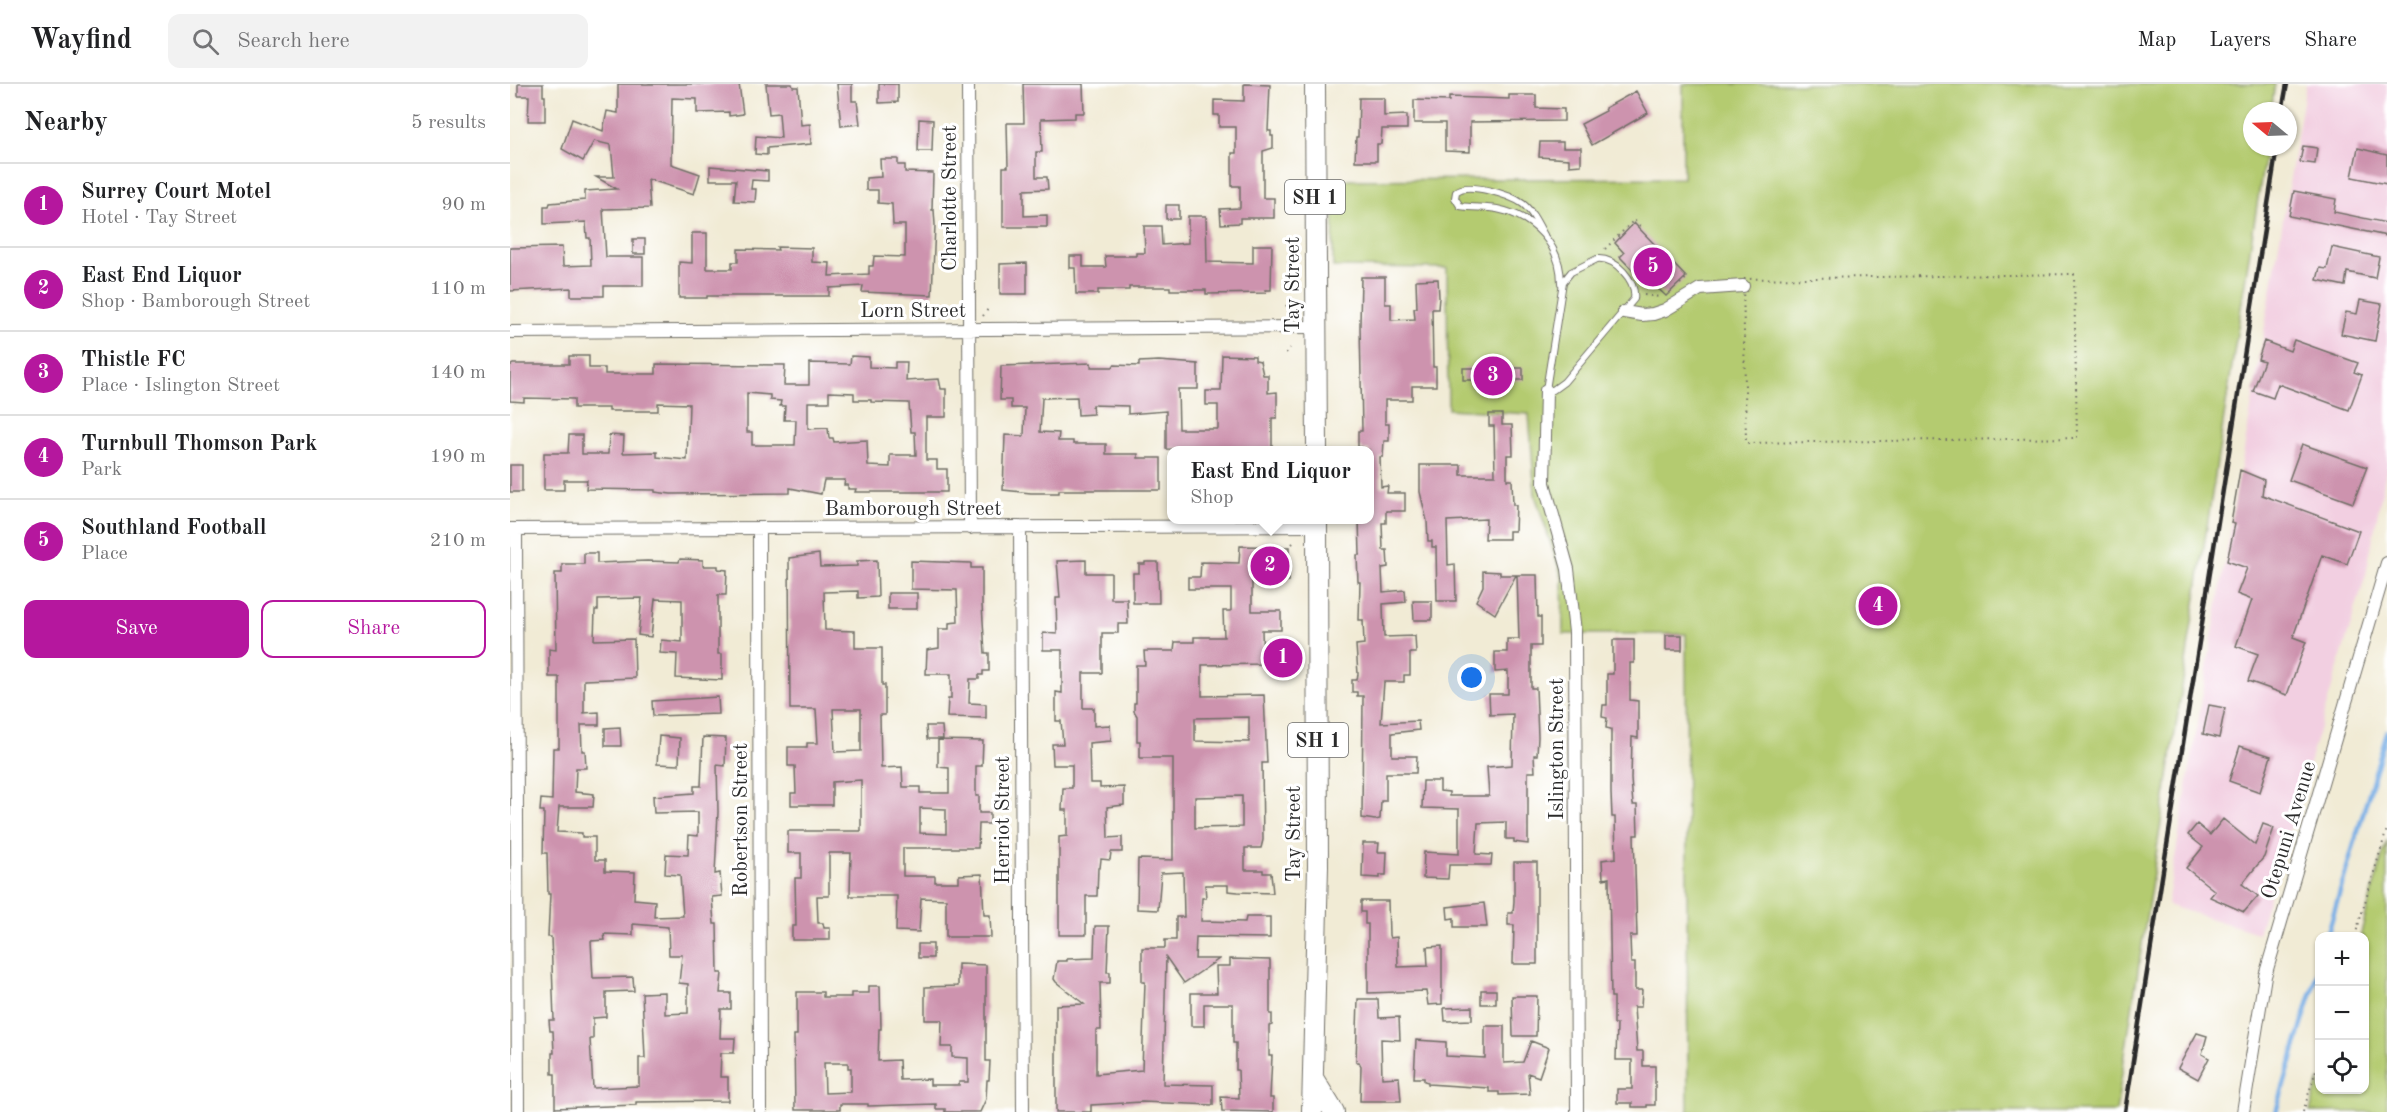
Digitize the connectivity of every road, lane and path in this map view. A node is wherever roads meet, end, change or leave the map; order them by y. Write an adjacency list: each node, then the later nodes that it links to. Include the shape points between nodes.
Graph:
1 (968, 84): 18 (street, Charlotte Street)
2 (1315, 84): 17 (highway, Tay Street / SH 1)
3 (1642, 228): 5 (path, via 1634,220)
4 (1544, 235): 4 (lane, via 1528,219 1498,209 1460,206 1456,192 1471,188 1517,201 1532,214); 9 (lane, via 1561,273)
5 (1597, 258): 9 (lane, Islington Street, via 1571,272); 10 (lane, via 1611,261 1633,284)
6 (1689, 276): 8 (path)
7 (1743, 286): 7 (path, via 1743,279 2074,274 2077,438 1746,443); 15 (street, via 1700,289 1653,314)
8 (1673, 291)
9 (1560, 293): 22 (lane, Islington Street)
10 (1635, 295): 11 (path); 15 (lane)
11 (1666, 297)
12 (1286, 305): 14 (path)
13 (988, 309): 16 (path)
14 (1289, 310)
15 (1624, 312): 22 (lane, via 1564,382)
16 (983, 316)
17 (1316, 327): 18 (street, Lorn Street); 23 (highway, Tay Street / SH 1)
18 (969, 329): 19 (street, Lorn Street); 28 (street, Charlotte Street)
19 (510, 332)
20 (1290, 348): 21 (path)
21 (1286, 353)
22 (1546, 390): 40 (street, Islington Street, via 1544,483 1568,569 1575,632)
23 (1317, 446)
24 (1243, 524): 26 (street, Bamborough Street)
25 (1317, 524): 34 (highway, Tay Street / SH 1, via 1318,866)
26 (1020, 527): 28 (street, Bamborough Street); 37 (street, Herriot Street)
27 (759, 528): 28 (street, Bamborough Street); 29 (street, Bamborough Street); 36 (street, Robertson Street)
28 (970, 528)
29 (513, 529): 35 (street)
30 (2387, 563): 41 (street, Otepuni Avenue, via 2265,976)
31 (2387, 829): 32 (path)
32 (2356, 932)
33 (2315, 1071): 42 (path)
34 (1313, 1078): 38 (highway, Tay Street / SH 1); 39 (highway)
35 (518, 1112)
36 (760, 1112)
37 (1023, 1112)
38 (1312, 1112)
39 (1334, 1112)
40 (1577, 1112)
41 (2243, 1112)
42 (2303, 1112)

